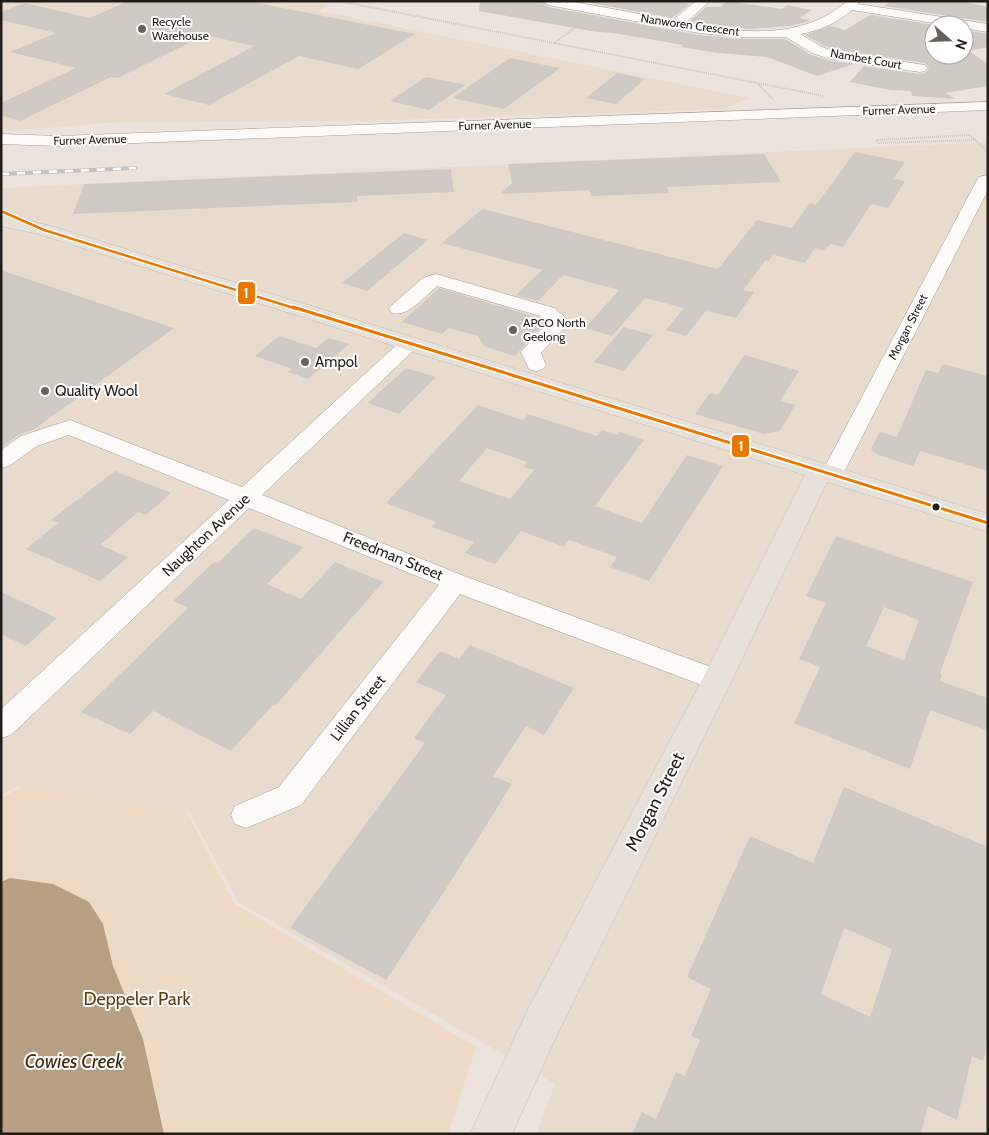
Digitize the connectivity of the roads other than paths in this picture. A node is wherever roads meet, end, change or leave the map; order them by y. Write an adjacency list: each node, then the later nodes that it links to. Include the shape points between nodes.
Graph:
1 (704, 1): 4 (street)
2 (555, 2): 4 (street, Nanworen Crescent)
3 (853, 3): 5 (street); 6 (street, Nanworen Crescent, via 841,14 816,27)
4 (675, 25): 6 (street, Nanworen Crescent, via 724,32)
5 (988, 28)
6 (787, 32): 7 (street, Nambet Court, via 817,50 835,56)
7 (920, 68)
8 (988, 106): 9 (street, Furner Avenue, via 86,140)
9 (1, 139)
10 (986, 180): 18 (street, Morgan Street)
11 (1, 210): 13 (main road)
12 (1, 220): 13 (main road)
13 (44, 230): 15 (main road)
14 (400, 309): 16 (street, via 436,280 547,312 556,318 556,326 530,352)
15 (410, 343): 18 (main road); 19 (street, Naughton Avenue)
16 (536, 364)
17 (1, 462): 19 (street, Freedman Street, via 29,441 70,426)
18 (826, 472): 20 (main road); 22 (main road, Morgan Street)
19 (248, 496): 21 (street, Freedman Street); 23 (street, Naughton Avenue)
20 (988, 523)
21 (455, 582): 22 (street, Freedman Street); 24 (street, Lillian Street, via 290,796)
22 (717, 680): 25 (main road, Morgan Street, via 542,1022)
23 (1, 727)
24 (246, 815)
25 (491, 1134)

